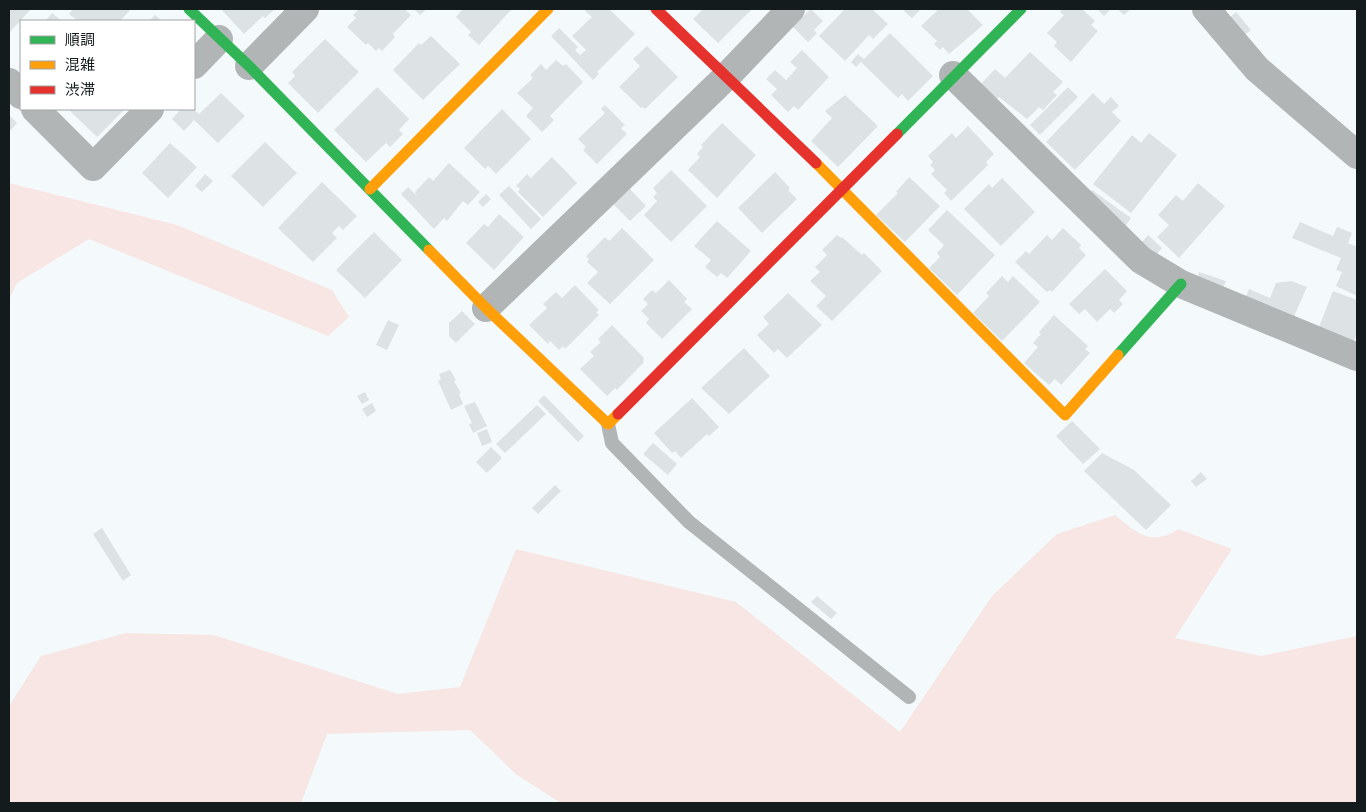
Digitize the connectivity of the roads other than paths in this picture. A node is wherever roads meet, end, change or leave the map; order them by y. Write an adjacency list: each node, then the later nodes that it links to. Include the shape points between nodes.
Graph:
1 (189, 9): 8 (street)
2 (305, 9): 10 (street)
3 (548, 9): 18 (street)
4 (656, 9): 12 (street)
5 (791, 9): 12 (street)
6 (1021, 9): 11 (street)
7 (1206, 9): 17 (street, via 1257,68)
8 (219, 39): 9 (street); 10 (street)
9 (195, 64)
10 (249, 66): 18 (street)
11 (953, 75): 19 (street); 20 (street, via 1141,260)
12 (726, 76): 19 (street); 21 (street)
13 (9, 82): 14 (street)
14 (20, 94)
15 (36, 110): 16 (street, via 93,167)
16 (149, 110)
17 (1357, 156)
18 (370, 189): 21 (street)
19 (843, 190): 20 (street, via 1065,415); 23 (street)
20 (1181, 284): 22 (street)
21 (486, 308): 23 (street)
22 (1357, 357)
23 (608, 424): 24 (lane, via 612,443 689,522)
24 (908, 697)

